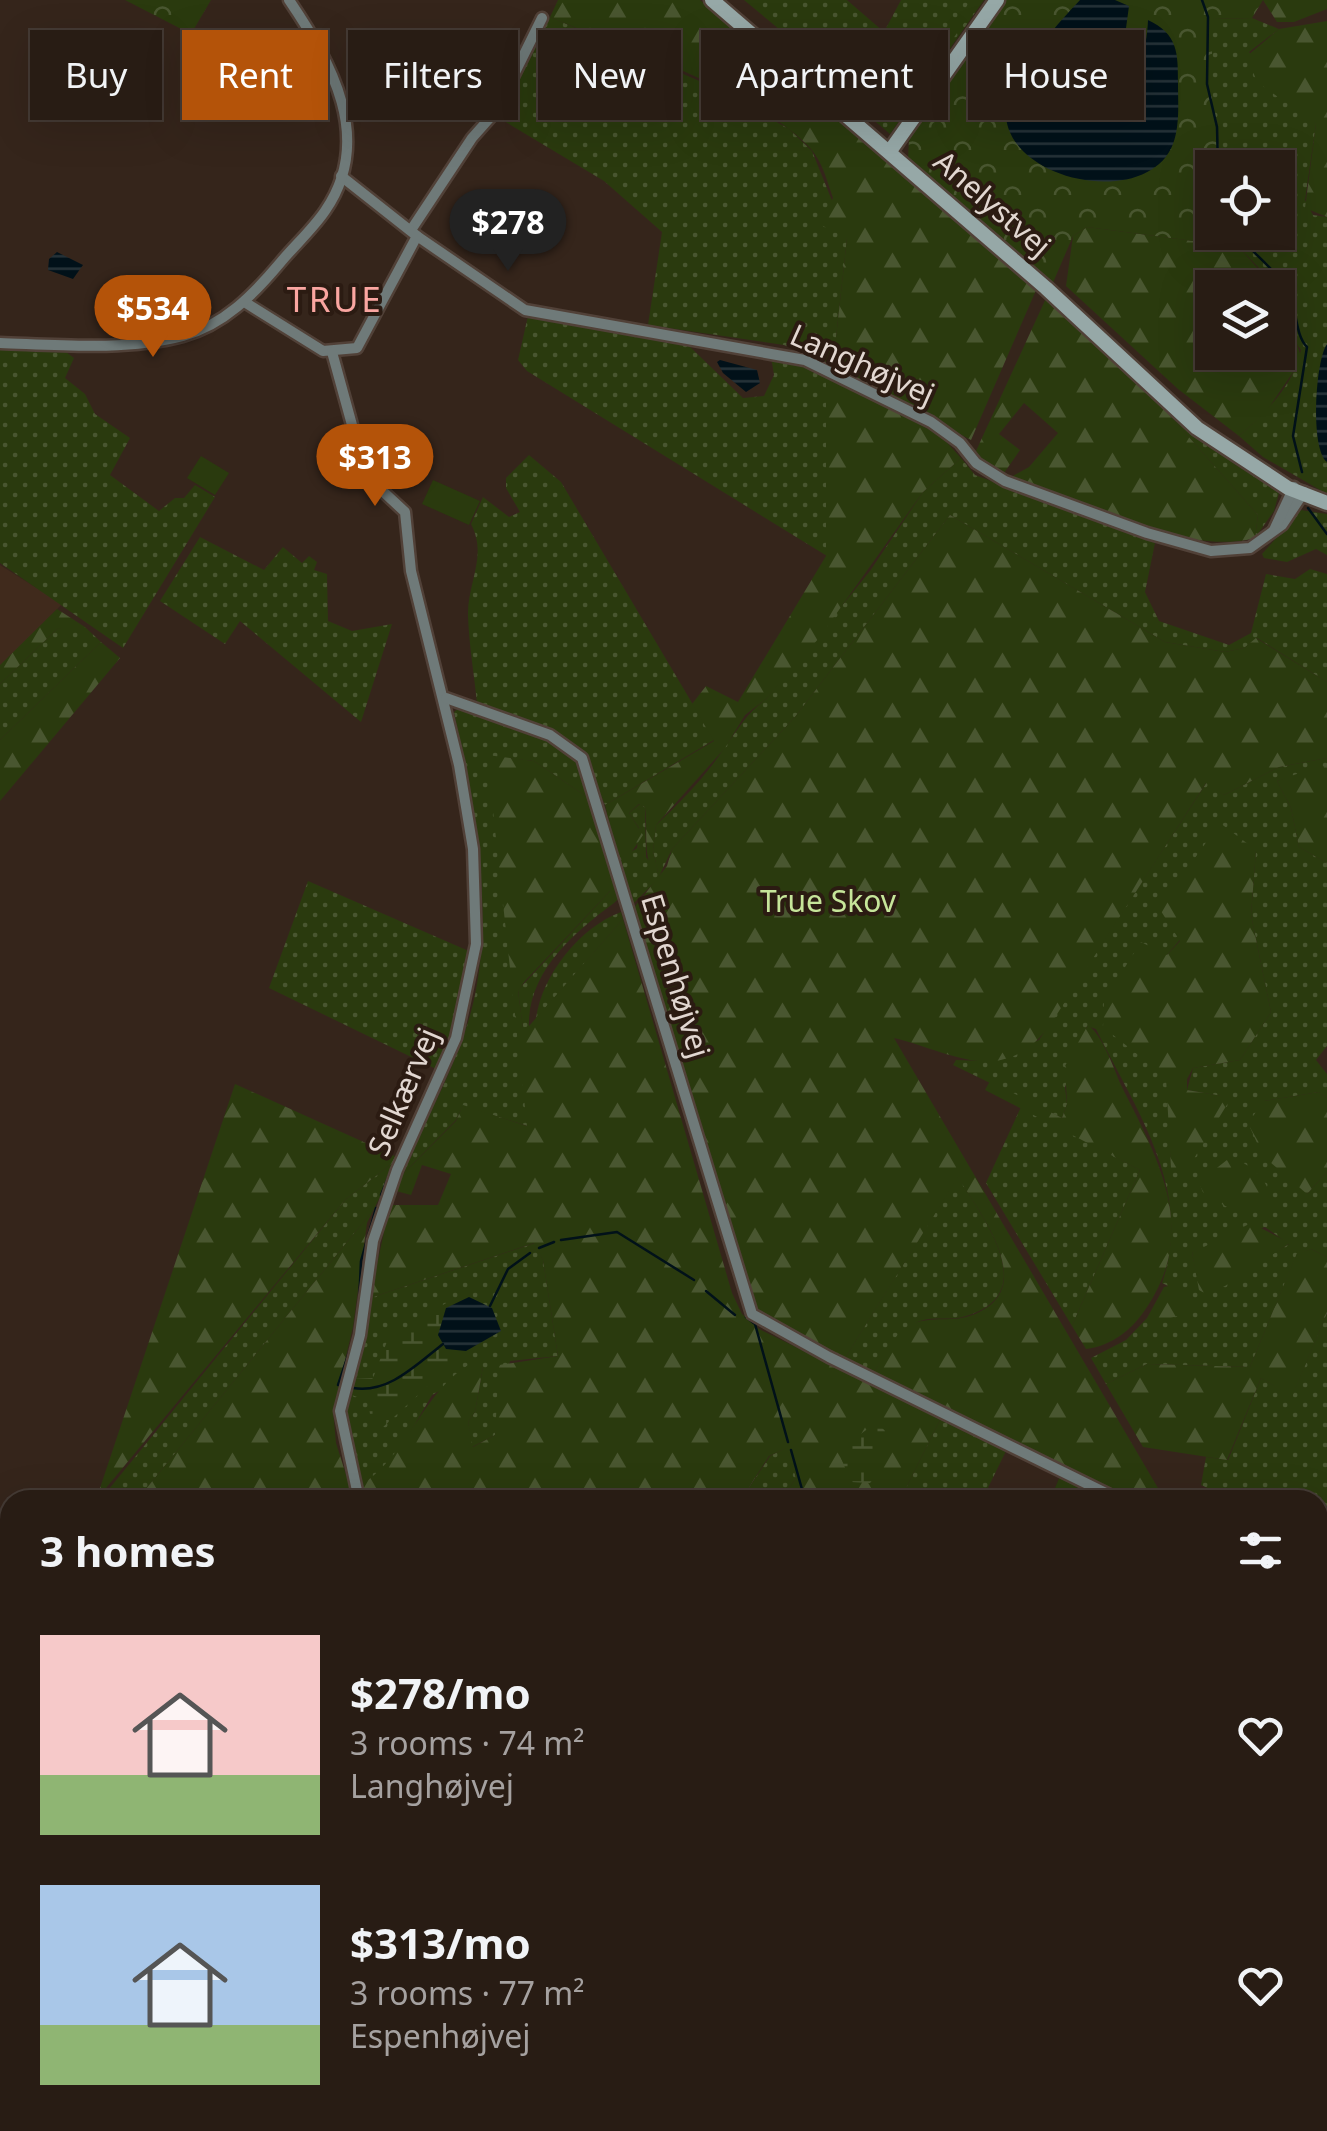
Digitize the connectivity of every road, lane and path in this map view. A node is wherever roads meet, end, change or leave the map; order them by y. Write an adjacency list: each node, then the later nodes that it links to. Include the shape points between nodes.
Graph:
1 (289, 0): 6 (street, via 335,76 347,136)
2 (712, 0): 5 (street, Anelystvej)
3 (996, 0): 5 (street)
4 (542, 18): 7 (street, via 496,110)
5 (890, 151): 11 (street, Anelystvej, via 1186,416 1260,472)
6 (341, 176): 7 (street, Langhøjvej); 8 (street, via 325,211)
7 (414, 233): 10 (street, via 364,340 357,348); 11 (street, Langhøjvej, via 525,310 805,360 931,422 1005,481 1147,533 1224,553 1254,547 1274,530)
8 (246, 302): 9 (street, via 187,335); 10 (street)
9 (0, 343)
10 (332, 352): 13 (street, via 362,465 406,512 410,571)
11 (1299, 489): 12 (street, Anelystvej)
12 (1327, 503)
13 (446, 698): 14 (street, Selkærvej, via 473,848 476,944 456,1038 374,1241 340,1410); 15 (street, Espenhøjvej, via 550,735 582,758 752,1314)
14 (358, 1490)
15 (1100, 1490)

